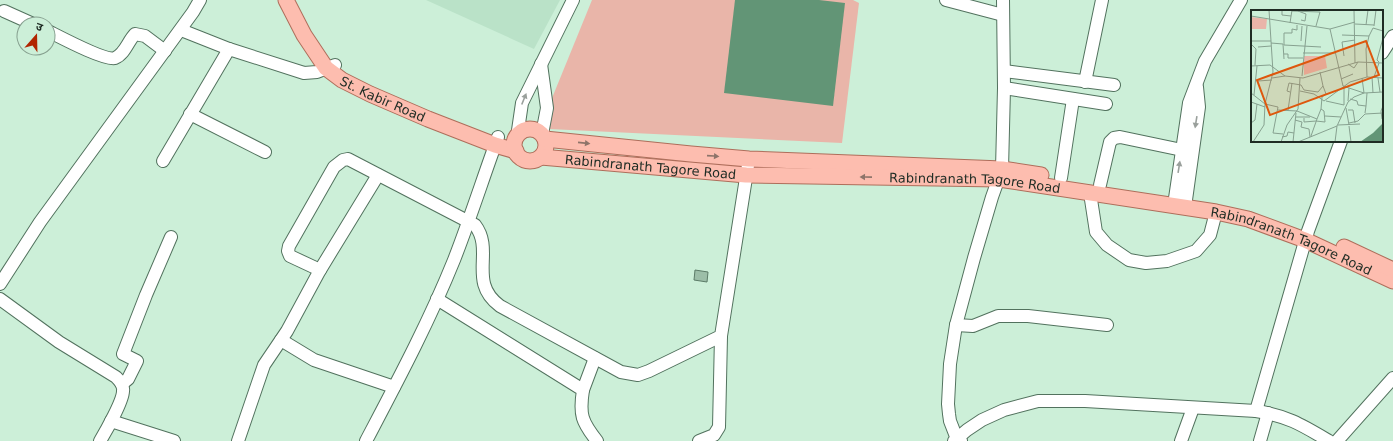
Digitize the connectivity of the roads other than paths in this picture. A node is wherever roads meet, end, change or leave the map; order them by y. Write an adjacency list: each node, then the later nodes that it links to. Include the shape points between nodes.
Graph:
1 (200, 0): 12 (street)
2 (286, 0): 19 (main road, St. Kabir Road, via 304,35)
3 (295, 0): 19 (main road, St. Kabir Road)
4 (573, 0): 18 (street)
5 (946, 0): 10 (street)
6 (1003, 0): 10 (street)
7 (1102, 0): 21 (street)
8 (1241, 0): 22 (street, via 1205,61)
9 (4, 11): 11 (street)
10 (1003, 15): 20 (street)
11 (16, 16)
12 (181, 30): 15 (street); 16 (street)
13 (56, 35): 16 (street, via 104,57 114,58 123,53 135,34 145,36)
14 (1393, 36): 17 (street)
15 (229, 49): 19 (street, via 304,73 317,72); 27 (street)
16 (165, 51): 50 (street, via 40,222)
17 (1383, 51)
18 (541, 64): 28 (street, via 547,108); 31 (street, one-way to 18, via 522,103)
19 (330, 66): 29 (main road, St. Kabir Road)
20 (1004, 72): 21 (street); 24 (street)
21 (1085, 82): 23 (street)
22 (1196, 84): 32 (street, via 1189,103); 42 (street, one-way to 42, via 1199,106)
23 (1114, 86)
24 (1004, 88): 25 (street); 37 (street)
25 (1073, 98): 26 (street); 40 (street)
26 (1106, 104)
27 (190, 114): 33 (street); 36 (street)
28 (544, 137): 31 (main road, Rabindranath Tagore Road, via 534,129 529,129 520,133); 34 (main road, via 546,148); 35 (main road, Rabindranath Tagore Road, one-way to 35)
29 (496, 141): 31 (main road, St. Kabir Road); 44 (street)
30 (1341, 142): 45 (street)
31 (516, 143): 34 (main road, Rabindranath Tagore Road, via 518,156 527,161)
32 (1182, 150): 41 (street, via 1120,137 1114,138 1110,142); 42 (street, one-way to 32)
33 (265, 152)
34 (541, 157): 39 (main road, Rabindranath Tagore Road)
35 (748, 159): 37 (main road, Rabindranath Tagore Road); 39 (street)
36 (162, 161)
37 (1000, 174): 39 (main road, Rabindranath Tagore Road, one-way to 39); 40 (main road, Rabindranath Tagore Road); 41 (main road, Rabindranath Tagore Road); 53 (street)
38 (378, 175): 44 (street); 47 (street); 47 (street, via 348,159 334,167 288,246 290,256)
39 (746, 175): 55 (street)
40 (1061, 178): 41 (main road, Rabindranath Tagore Road)
41 (1095, 189): 42 (main road, Rabindranath Tagore Road); 43 (street, via 1096,232 1107,245 1129,260 1146,263 1167,261 1196,250 1210,235)
42 (1180, 201): 43 (main road, Rabindranath Tagore Road); 45 (main road, Rabindranath Tagore Road, via 1238,207 1258,212)
43 (1216, 212): 45 (main road, Rabindranath Tagore Road)
44 (469, 221): 52 (street); 57 (street, via 480,231 483,280 486,292 492,300)
45 (1306, 236): 48 (main road, Rabindranath Tagore Road, via 1370,258); 49 (main road, Rabindranath Tagore Road); 63 (street)
46 (170, 237): 59 (street, via 123,354 137,361 128,379)
47 (320, 270): 56 (street)
48 (1393, 270)
49 (1393, 281)
50 (0, 284)
51 (0, 299): 59 (street, via 59,342 116,377)
52 (437, 299): 60 (street); 61 (street)
53 (956, 325): 54 (street, via 973,326 998,316 1028,316); 67 (street, via 950,364 948,404 950,421)
54 (1107, 326)
55 (721, 336): 57 (street, via 638,375 621,372); 73 (street, via 719,427 714,435)
56 (281, 340): 60 (street, via 314,360); 70 (street, via 264,366)
57 (595, 358): 61 (street)
58 (1393, 378): 77 (street)
59 (122, 384): 64 (street, via 123,391)
60 (394, 387): 71 (street)
61 (583, 390): 65 (street, via 581,406)
62 (1193, 408): 63 (street); 67 (street, via 1086,401 1038,401 1004,410 982,420); 74 (street)
63 (1262, 412): 66 (street, via 1288,418); 75 (street)
64 (111, 421): 68 (street); 69 (street)
65 (587, 436): 72 (street)
66 (1312, 436): 76 (street)
67 (957, 440)
68 (100, 441)
69 (174, 441)
70 (238, 441)
71 (366, 441)
72 (597, 441)
73 (699, 441)
74 (1181, 441)
75 (1260, 441)
76 (1329, 441)
77 (1337, 441)

